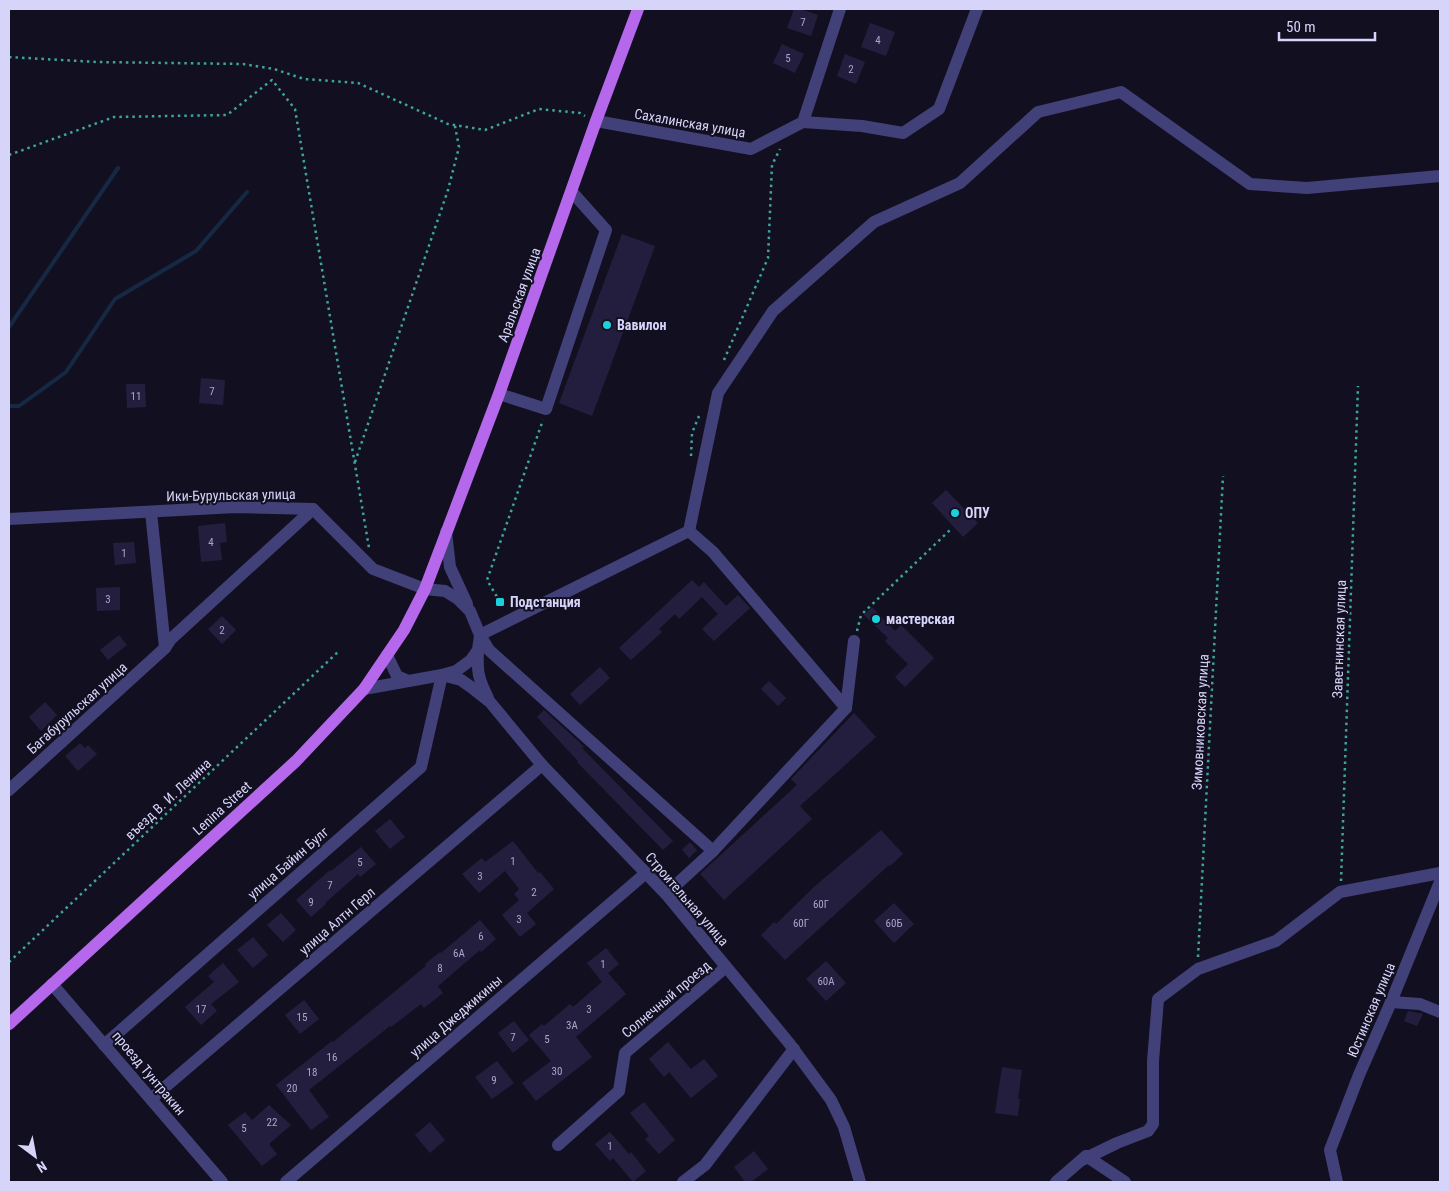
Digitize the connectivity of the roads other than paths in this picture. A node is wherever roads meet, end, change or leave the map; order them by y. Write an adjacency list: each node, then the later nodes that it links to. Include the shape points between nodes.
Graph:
1 (638, 9): 4 (main road, Аральская улица)
2 (840, 9): 5 (street)
3 (978, 9): 5 (street, via 939,109 902,133 862,126)
4 (596, 121): 5 (street, Сахалинская улица, via 752,149); 7 (main road, Аральская улица)
5 (803, 122)
6 (1440, 176): 12 (street, via 1307,188 1250,184 1121,92 1038,112 960,183 874,222 773,311 718,393)
7 (572, 192): 8 (main road, Аральская улица); 8 (street, via 606,230 546,409)
8 (499, 394): 13 (main road, Аральская улица)
9 (313, 508): 10 (street, Ики-Бурульская улица, via 236,507); 14 (street, Ики-Бурульская улица, via 373,569); 18 (street, Багабурульская улица)
10 (151, 512): 11 (street, Ики-Бурульская улица); 18 (street)
11 (9, 520)
12 (689, 531): 16 (street); 25 (street, via 713,552)
13 (446, 532): 14 (main road, Аральская улица); 15 (street, via 450,567)
14 (425, 589): 15 (street, via 444,591); 20 (main road, Lenina Street)
15 (470, 611): 16 (street)
16 (480, 635): 19 (street); 28 (street, via 489,650)
17 (854, 641): 25 (street)
18 (165, 648): 27 (street, Багабурульская улица)
19 (478, 650): 21 (street, Строительная улица, via 456,671); 24 (street, via 479,680)
20 (387, 655): 22 (street, via 397,676); 23 (main road, Lenina Street)
21 (442, 675): 22 (street, Строительная улица); 24 (street, Строительная улица, via 460,680); 38 (street, улица Байин Булг, via 421,767)
22 (408, 681): 23 (street, Строительная улица)
23 (364, 689): 34 (main road, Lenina Street, via 296,761)
24 (490, 702): 26 (street, Строительная улица)
25 (846, 708): 28 (street)
26 (542, 765): 29 (street, Строительная улица); 40 (street, улица Алтн Герл)
27 (9, 790)
28 (713, 850): 32 (street)
29 (646, 873): 32 (street, Строительная улица); 44 (street, улица Джеджикины)
30 (1440, 873): 42 (street, via 1340,892 1276,941 1198,969 1158,998 1153,1060 1153,1124 1148,1131)
31 (1440, 882): 35 (street, Юстинская улица)
32 (666, 894): 33 (street, Строительная улица)
33 (726, 967): 39 (street, Строительная улица); 41 (street, Солнечный проезд, via 625,1053 619,1091)
34 (52, 984): 37 (main road, Lenina Street); 38 (street, проезд Тунтракин)
35 (1391, 1002): 36 (street, via 1420,1004); 49 (street, Юстинская улица, via 1330,1150)
36 (1440, 1012)
37 (9, 1024)
38 (104, 1045): 40 (street, проезд Тунтракин)
39 (794, 1048): 45 (street, via 705,1165); 46 (street, Строительная улица, via 831,1100 844,1126)
40 (151, 1099): 43 (street, проезд Тунтракин)
41 (558, 1145)
42 (1085, 1158): 47 (street); 48 (street)
43 (222, 1182)
44 (286, 1182)
45 (683, 1182)
46 (860, 1182)
47 (1056, 1182)
48 (1125, 1182)
49 (1337, 1182)

